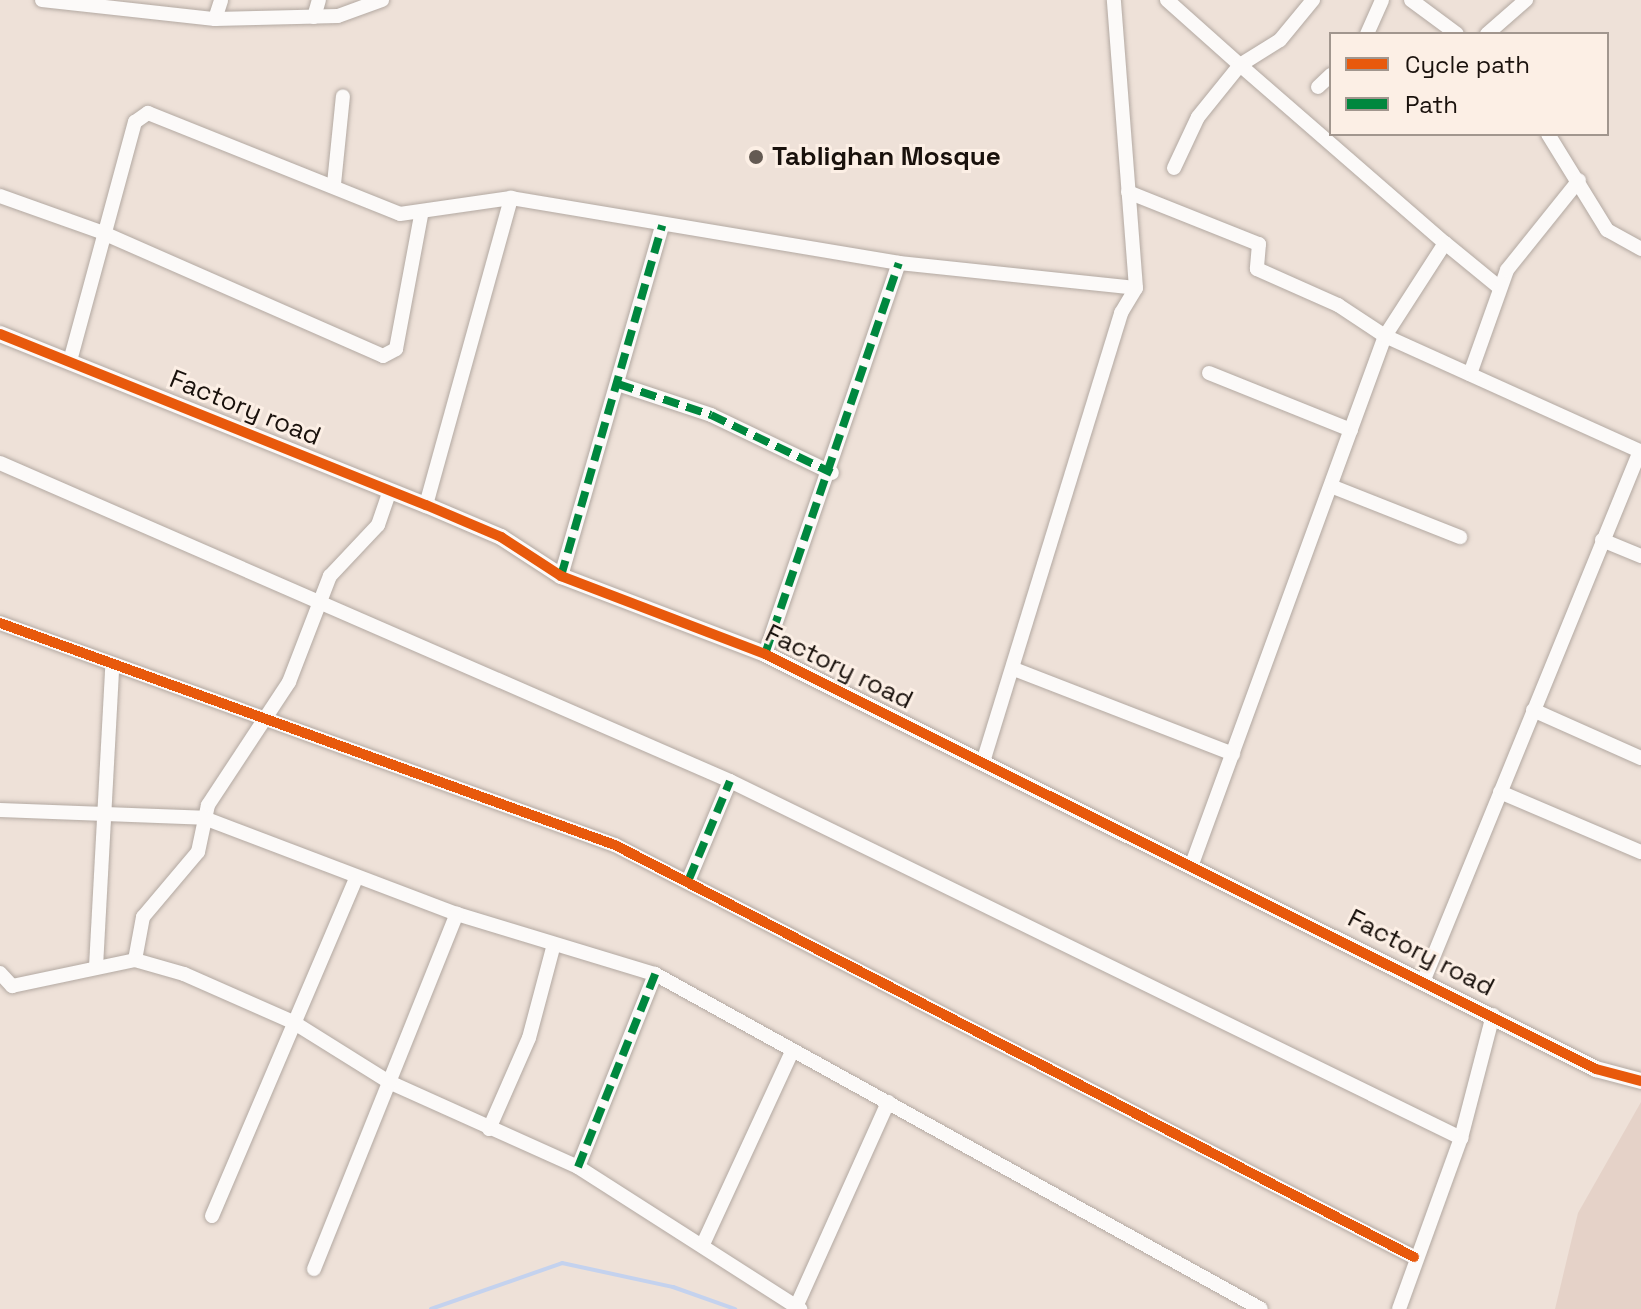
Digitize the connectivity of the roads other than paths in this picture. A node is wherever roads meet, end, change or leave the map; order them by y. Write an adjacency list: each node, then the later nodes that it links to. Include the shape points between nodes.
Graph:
1 (42, 0): 11 (street)
2 (221, 0): 13 (street)
3 (319, 0): 12 (street)
4 (382, 0): 12 (street)
5 (1114, 0): 25 (street)
6 (1167, 0): 17 (street)
7 (1313, 0): 17 (street, via 1280,40)
8 (1382, 0): 14 (street)
9 (1411, 0): 15 (street)
10 (1526, 0): 16 (street)
11 (122, 4): 13 (street)
12 (314, 17): 13 (street)
13 (215, 19)
14 (1368, 32)
15 (1454, 32)
16 (1489, 32)
17 (1240, 65): 22 (street, via 1198,117); 31 (street)
18 (1329, 77): 19 (street)
19 (1318, 87)
20 (343, 96): 24 (street)
21 (1549, 136): 23 (street)
22 (1174, 168)
23 (1579, 180): 32 (street, via 1607,230); 35 (street)
24 (334, 184): 28 (street, via 400,214); 30 (street, via 143,114)
25 (1128, 192): 34 (street); 37 (street, via 1259,244 1257,269 1338,305)
26 (0, 196): 30 (street)
27 (511, 198): 28 (street); 29 (street); 47 (street)
28 (421, 215): 30 (street, via 396,349 383,356)
29 (662, 225): 33 (street); 41 (street)
30 (101, 232): 38 (street)
31 (1445, 243): 35 (street); 37 (street)
32 (1641, 249)
33 (899, 263): 34 (street); 44 (street)
34 (1136, 288): 56 (street, via 1121,313)
35 (1500, 288): 40 (street)
36 (0, 334): 38 (street, Factory road)
37 (1385, 336): 40 (street); 42 (street)
38 (70, 361): 46 (street, Factory road)
39 (1209, 373): 42 (street)
40 (1470, 374): 49 (street, via 1640,451)
41 (618, 384): 44 (street, via 711,415); 51 (street)
42 (1351, 430): 45 (street)
43 (0, 463): 52 (street)
44 (832, 473): 54 (street)
45 (1331, 486): 48 (street); 59 (street)
46 (390, 491): 47 (street, Factory road); 52 (street, via 378,525 330,576)
47 (426, 505): 51 (street, Factory road, via 501,537)
48 (1460, 537)
49 (1602, 540): 50 (street); 57 (street)
50 (1641, 556)
51 (561, 576): 54 (street, Factory road)
52 (317, 605): 58 (street, via 303,655); 62 (street)
53 (0, 623): 55 (street)
54 (765, 654): 61 (street, Factory road)
55 (112, 668): 58 (street); 65 (street)
56 (1014, 669): 59 (street); 61 (street)
57 (1533, 710): 60 (street); 63 (street)
58 (267, 715): 66 (street); 70 (street)
59 (1233, 754): 68 (street)
60 (1641, 758)
61 (983, 762): 68 (street, Factory road)
62 (730, 781): 70 (street); 85 (street)
63 (1500, 792): 67 (street); 77 (street)
64 (0, 810): 65 (street)
65 (103, 816): 66 (street); 74 (street)
66 (204, 818): 69 (street); 73 (street, via 198,852 137,929)
67 (1641, 852)
68 (1192, 864): 77 (street, Factory road)
69 (356, 878): 71 (street); 79 (street)
70 (689, 879): 89 (street)
71 (457, 914): 72 (street); 82 (street)
72 (554, 944): 76 (street); 84 (street, via 529,1038)
73 (135, 960): 74 (street); 79 (street)
74 (96, 967): 75 (street, via 12,986)
75 (0, 973)
76 (655, 974): 80 (street); 86 (street)
77 (1425, 977): 78 (street, Factory road)
78 (1493, 1015): 81 (street, Factory road, via 1596,1069); 85 (street)
79 (293, 1022): 82 (street); 87 (street)
80 (791, 1054): 83 (street); 88 (street)
81 (1641, 1081)
82 (389, 1082): 84 (street); 90 (street)
83 (888, 1102): 91 (street); 92 (street)
84 (489, 1129): 86 (street)
85 (1461, 1138): 89 (street)
86 (578, 1167): 88 (street)
87 (212, 1216)
88 (704, 1242): 91 (street)
89 (1414, 1257): 93 (street)
90 (314, 1269)
91 (798, 1308)
92 (1261, 1309)
93 (1399, 1309)

